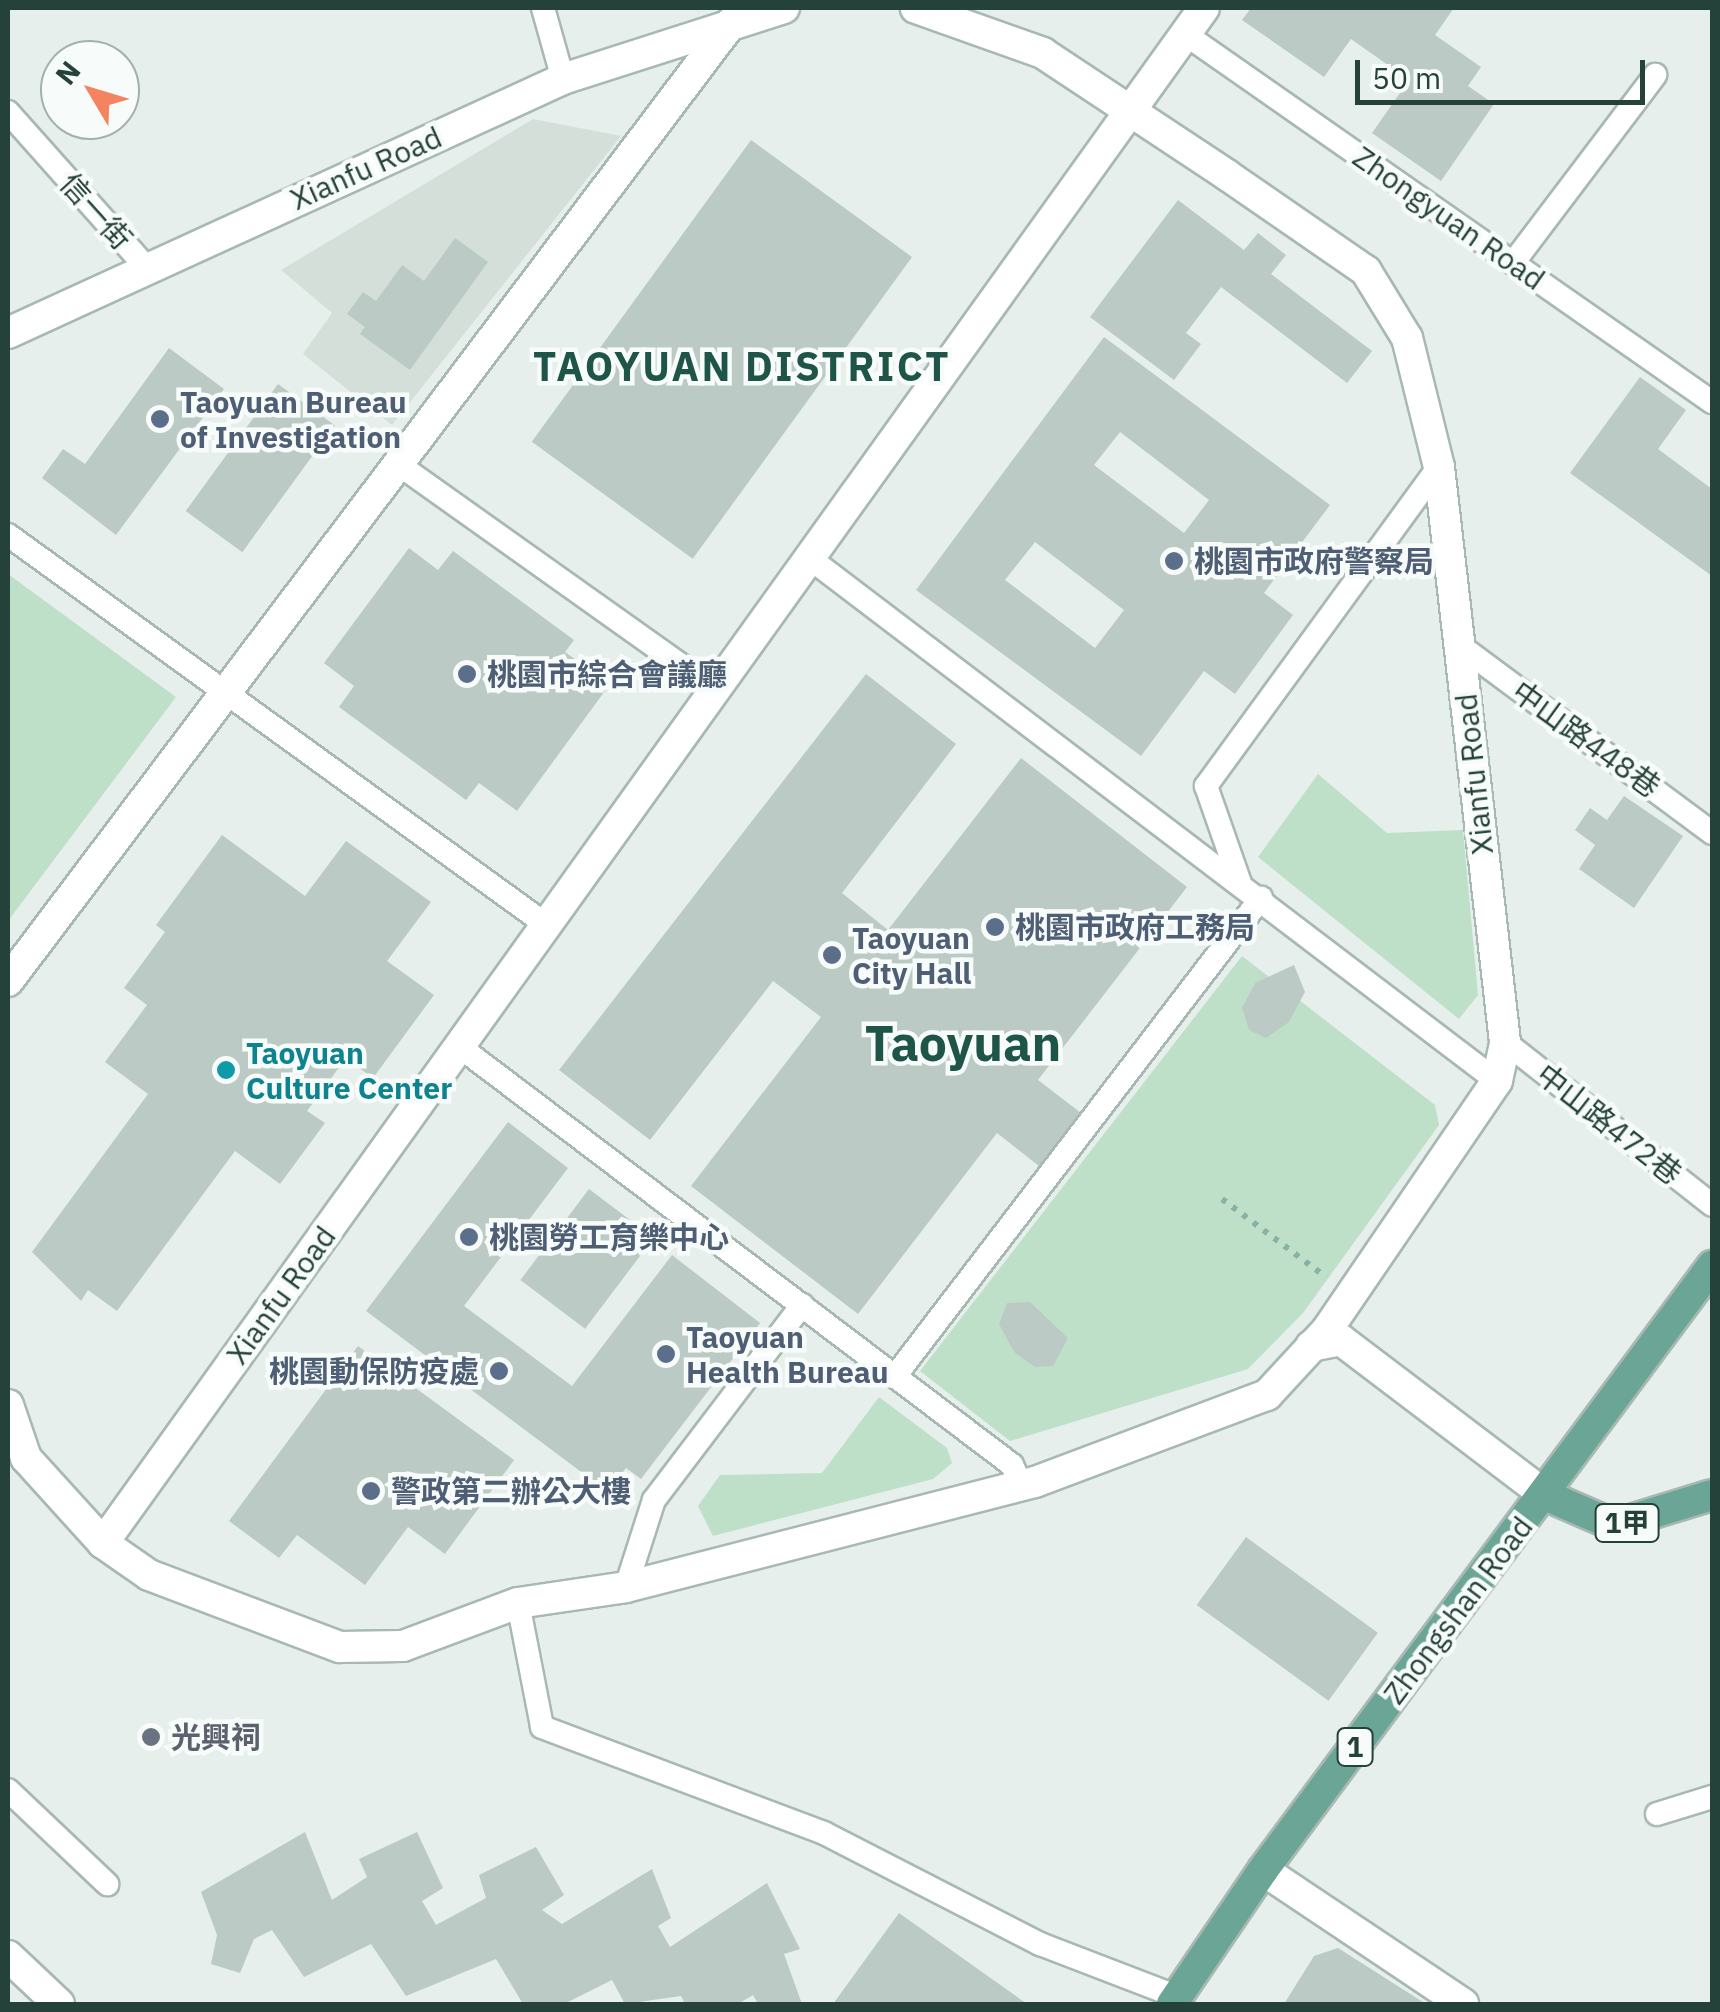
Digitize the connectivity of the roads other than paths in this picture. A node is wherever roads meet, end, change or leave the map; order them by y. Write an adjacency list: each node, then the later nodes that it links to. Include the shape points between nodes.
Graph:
1 (543, 8): 8 (lane)
2 (784, 8): 5 (street, Xianfu Road)
3 (916, 8): 9 (street, Xianfu Road, via 1042,53)
4 (1204, 8): 6 (street, Xianfu Road)
5 (732, 22): 8 (street, Xianfu Road); 15 (street)
6 (1185, 34): 9 (street, Xianfu Road); 11 (lane, Zhongyuan Road)
7 (1655, 75): 11 (lane)
8 (563, 80): 12 (street, Xianfu Road)
9 (1130, 110): 16 (street, Xianfu Road, via 1366,270 1407,338); 18 (street, Xianfu Road)
10 (8, 112): 12 (lane, 信一街)
11 (1514, 263): 14 (lane, Zhongyuan Road)
12 (145, 266): 13 (street, Xianfu Road)
13 (8, 334)
14 (1712, 402)
15 (398, 464): 20 (street); 21 (lane)
16 (1439, 466): 19 (street, Xianfu Road); 23 (lane, via 1206,786)
17 (8, 535): 20 (lane)
18 (812, 560): 21 (street, Xianfu Road); 23 (lane)
19 (1459, 645): 22 (lane, 中山路448巷); 27 (street, Xianfu Road)
20 (227, 690): 25 (lane); 26 (street)
21 (718, 691): 25 (street, Xianfu Road)
22 (1712, 833)
23 (1240, 882): 24 (lane)
24 (1261, 898): 29 (lane); 34 (lane)
25 (548, 926): 28 (street, Xianfu Road)
26 (8, 981)
27 (1505, 1042): 29 (street, Xianfu Road); 30 (lane, 中山路472巷)
28 (460, 1048): 32 (lane); 40 (street, Xianfu Road)
29 (1497, 1080): 33 (street, Xianfu Road)
30 (1712, 1205)
31 (1712, 1266): 38 (main road, Zhongshan Road / 1)
32 (802, 1305): 34 (lane); 41 (lane, via 654,1500)
33 (1332, 1320): 37 (street, Xianfu Road, via 1267,1395); 38 (street)
34 (896, 1375): 37 (lane, via 1012,1465)
35 (8, 1404): 36 (street, Xianfu Road)
36 (15, 1453): 40 (street, Xianfu Road)
37 (1022, 1486): 41 (street, Xianfu Road)
38 (1544, 1495): 39 (main road, 1甲, via 1614,1525); 46 (main road, Zhongshan Road / 1)
39 (1712, 1495)
40 (102, 1542): 42 (street, Xianfu Road, via 149,1575 340,1647 403,1646)
41 (626, 1587): 42 (street, Xianfu Road)
42 (518, 1603): 49 (lane, via 542,1727 824,1833 1040,1944)
43 (8, 1790): 47 (lane)
44 (1712, 1798): 45 (lane)
45 (1658, 1814)
46 (1263, 1870): 49 (main road, Zhongshan Road / 1); 51 (street)
47 (107, 1884)
48 (8, 1956): 50 (street)
49 (1175, 2001)
50 (59, 2004)
51 (1463, 2004)

